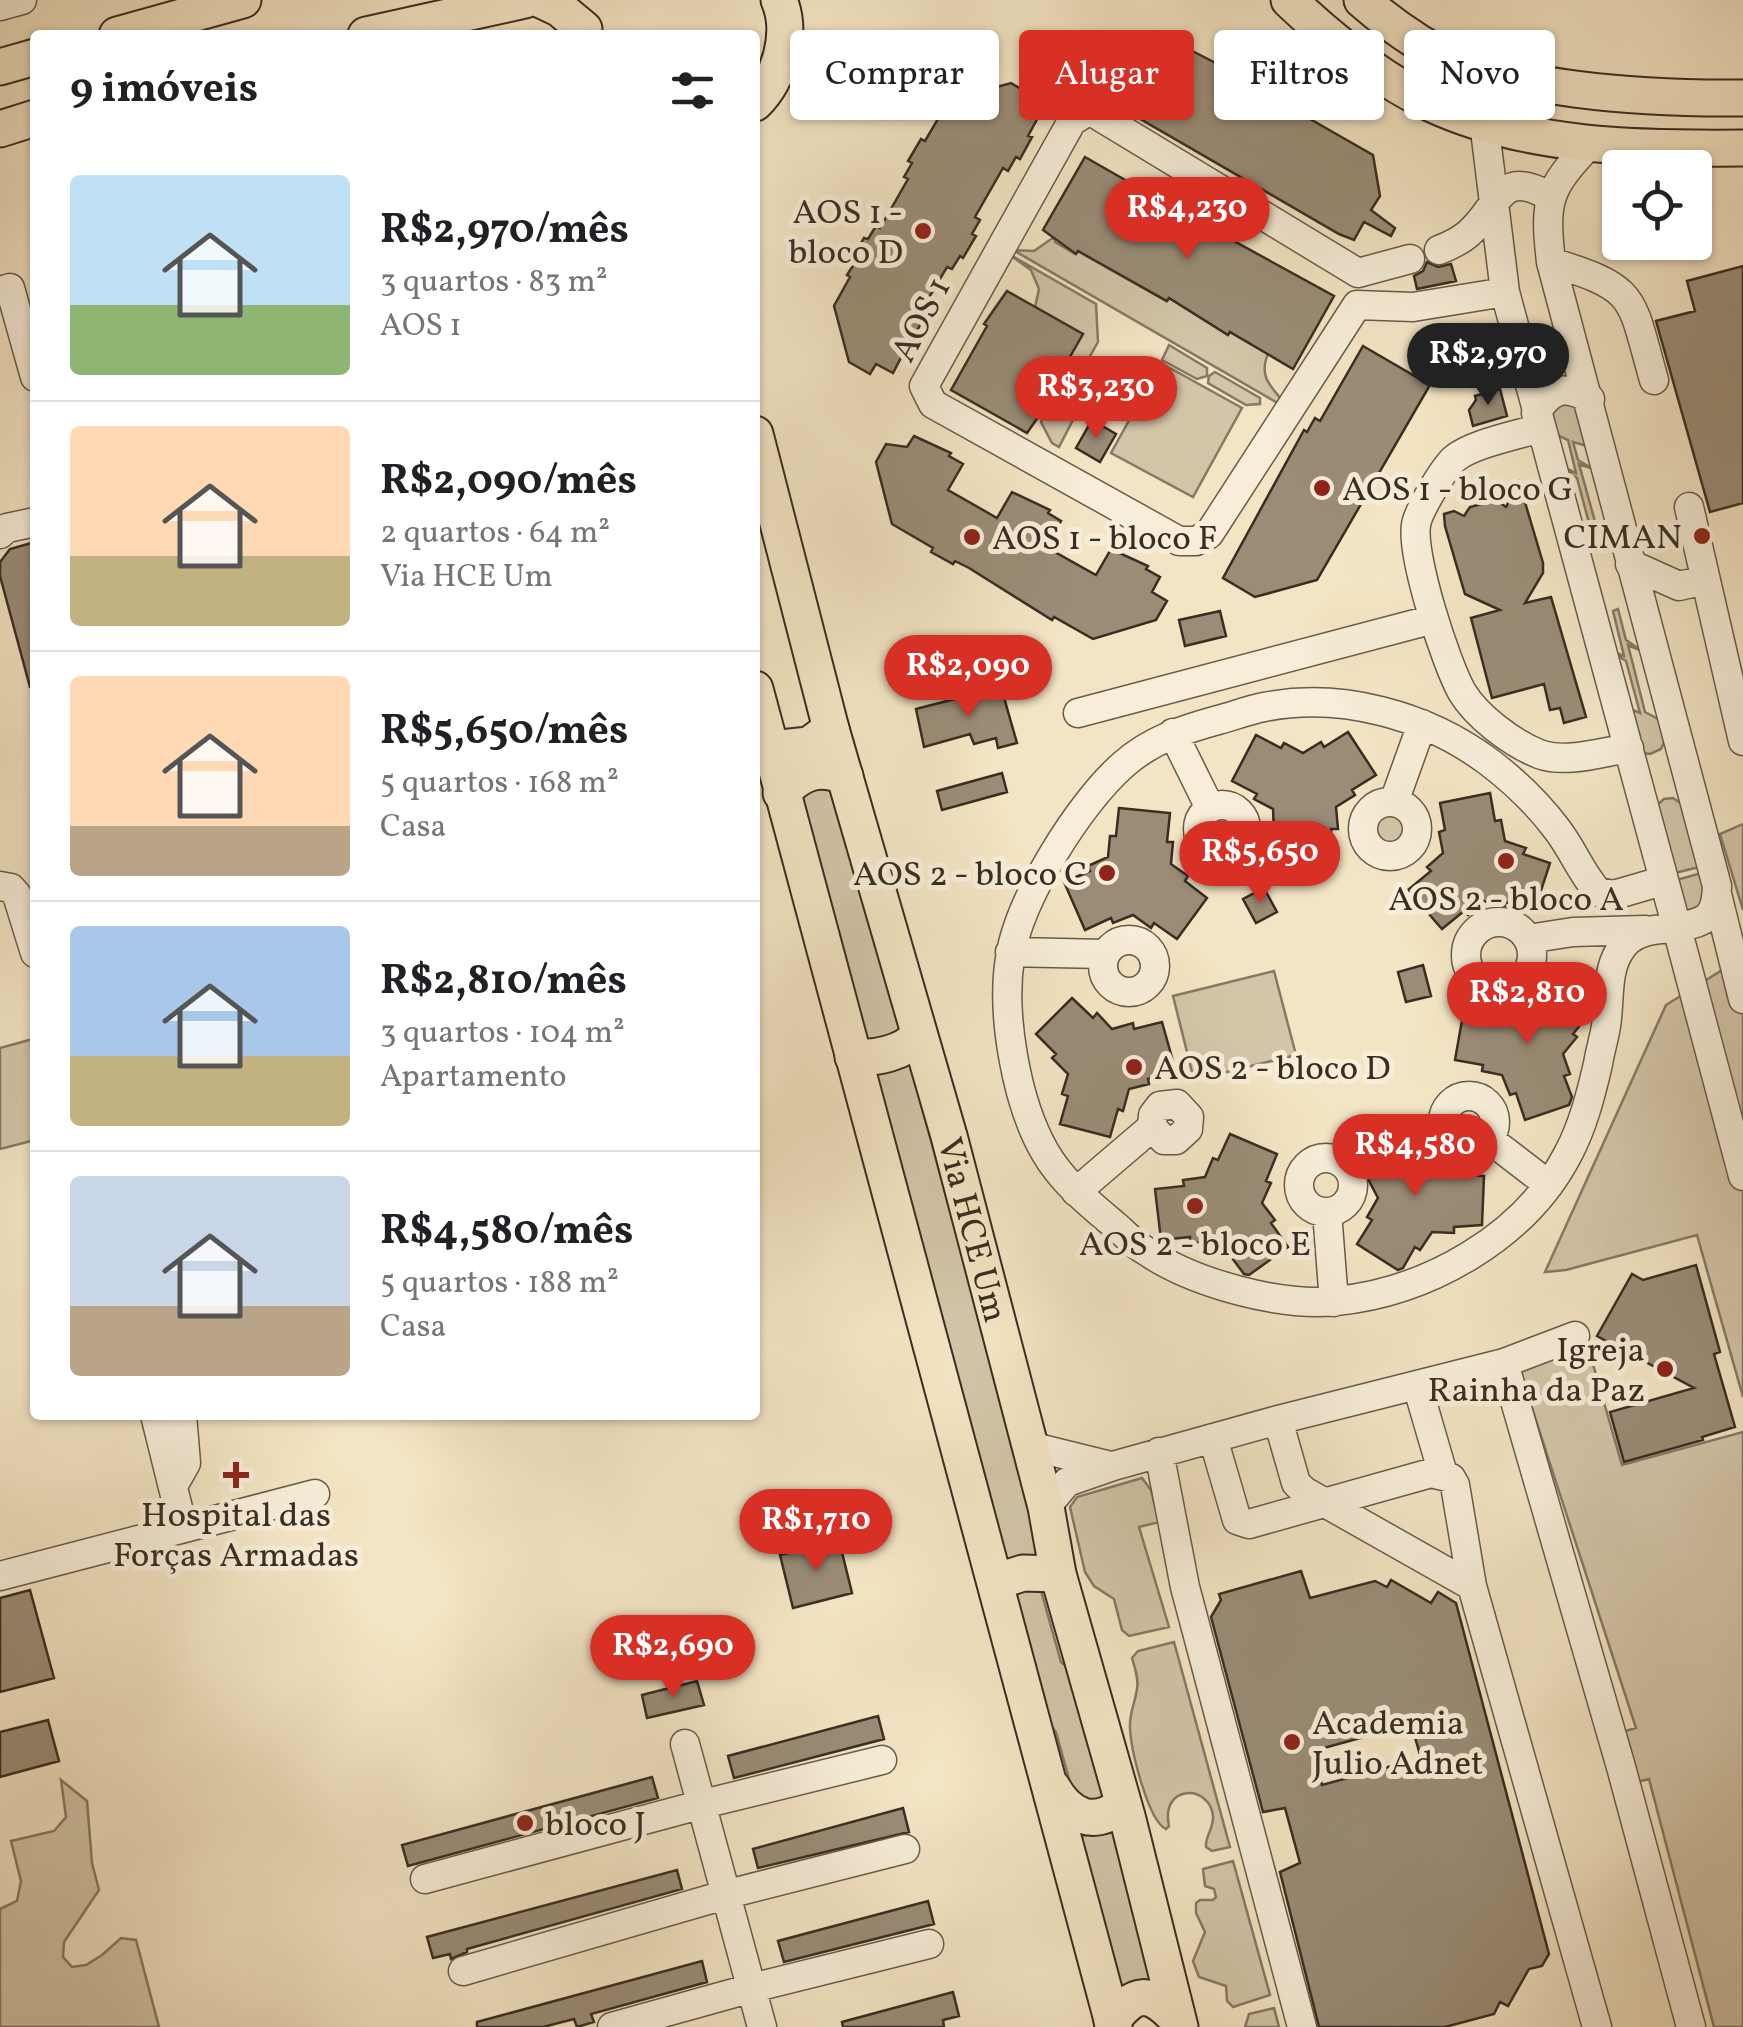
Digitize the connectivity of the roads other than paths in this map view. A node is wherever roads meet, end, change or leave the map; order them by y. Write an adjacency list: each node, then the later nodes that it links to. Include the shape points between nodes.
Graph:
1 (22, 0): 8 (street)
2 (243, 0): 10 (main road)
3 (524, 0): 11 (main road)
4 (541, 0): 9 (main road)
5 (1289, 0): 16 (main road)
6 (1362, 0): 12 (main road)
7 (783, 2): 18 (main road, via 782,50)
8 (0, 6)
9 (587, 21)
10 (159, 29)
11 (389, 30)
12 (1404, 32)
13 (1404, 55): 16 (main road)
14 (30, 59): 15 (main road)
15 (0, 67)
16 (1394, 84): 21 (main road)
17 (1555, 85): 19 (main road, via 1674,99)
18 (760, 95)
19 (1743, 98)
20 (30, 120): 22 (main road)
21 (1484, 122): 23 (main road); 26 (street)
22 (0, 129)
23 (1590, 144): 24 (main road); 25 (street)
24 (1743, 148)
25 (1549, 196): 26 (street, via 1513,185); 29 (street)
26 (1495, 202): 27 (street, via 1468,234); 32 (street)
27 (1440, 250)
28 (1410, 259): 30 (street)
29 (1551, 262): 34 (street); 37 (street, via 1623,292)
30 (1358, 273): 33 (street); 33 (street, AOS 1, via 1085,113 1072,121 924,386 933,404 1188,542 1209,534)
31 (15, 287): 35 (street)
32 (1505, 292): 33 (street, via 1413,307); 36 (street)
33 (1357, 305)
34 (1571, 343): 36 (street, via 1548,358); 38 (street)
35 (30, 354)
36 (1523, 357): 39 (street)
37 (1654, 380)
38 (1590, 399): 39 (street, via 1575,390 1550,392); 44 (street)
39 (1538, 420): 46 (street, via 1454,459 1418,517); 56 (street)
40 (760, 453): 51 (main road, Via HCE Um)
41 (1689, 507): 45 (street)
42 (30, 523): 43 (street)
43 (0, 534)
44 (1630, 564): 45 (street); 47 (street)
45 (1692, 583): 47 (street); 53 (street)
46 (1434, 619): 49 (street); 56 (street, via 1464,696 1509,736 1553,758)
47 (1648, 630): 54 (street)
48 (760, 709): 55 (main road, Via HCE Um)
49 (1078, 713)
50 (1422, 724): 52 (street, via 1332,702 1265,706); 60 (street); 65 (street, via 1484,759 1526,793)
51 (832, 730): 55 (main road, via 809,745); 57 (main road, Via HCE Um)
52 (1173, 733): 62 (street); 72 (street, via 1126,762 1081,810)
53 (1743, 741)
54 (1678, 744): 56 (street, via 1658,760); 58 (street)
55 (770, 749): 59 (main road, Via HCE Um)
56 (1630, 753): 61 (street)
57 (846, 776): 59 (main road, via 810,771); 75 (main road, Via HCE Um)
58 (1688, 786): 61 (street, via 1664,786); 66 (street)
59 (781, 793): 76 (main road, Via HCE Um)
60 (1394, 802)
61 (1644, 804): 63 (street)
62 (1210, 808)
63 (1662, 881): 65 (street, via 1614,895); 67 (street)
64 (0, 886): 70 (street, via 17,895)
65 (1598, 892): 69 (street)
66 (1717, 894): 67 (street, via 1704,920); 74 (street)
67 (1677, 928): 68 (street); 79 (street)
68 (1647, 930): 69 (street); 80 (street, via 1620,950 1591,1094)
69 (1597, 931): 71 (street)
70 (30, 937)
71 (1528, 938)
72 (1010, 952): 73 (street); 81 (street, via 1006,994 1024,1099 1045,1151)
73 (1105, 954)
74 (1743, 999)
75 (919, 1036): 76 (main road, via 904,1049); 92 (main road, Via HCE Um)
76 (853, 1057): 103 (main road, Via HCE Um)
77 (1152, 1127): 81 (street)
78 (1489, 1139): 80 (street)
79 (1743, 1176)
80 (1549, 1185): 83 (street, via 1502,1233 1451,1266 1402,1288)
81 (1076, 1192): 83 (street, via 1146,1252 1202,1278 1266,1296)
82 (1327, 1212): 83 (street)
83 (1334, 1302)
84 (1575, 1336): 85 (street)
85 (1504, 1363): 86 (street); 122 (street)
86 (1418, 1385): 90 (street); 95 (street)
87 (155, 1420): 96 (street)
88 (172, 1420): 96 (street)
89 (182, 1420): 96 (street, via 186,1463)
90 (1278, 1420): 91 (street); 98 (street, via 1296,1483)
91 (1213, 1438): 93 (street); 98 (street, via 1242,1523)
92 (1030, 1446): 94 (street); 99 (main road, Via HCE Um)
93 (1158, 1452): 94 (street); 120 (street, via 1185,1587)
94 (1113, 1466): 99 (street, via 1067,1482)
95 (1443, 1474): 98 (street); 104 (street, via 1455,1485)
96 (171, 1479): 100 (street)
97 (315, 1494): 100 (street)
98 (1324, 1503): 104 (street)
99 (1046, 1507): 102 (main road, Via HCE Um)
100 (184, 1528): 101 (street)
101 (2, 1568)
102 (1058, 1574): 103 (main road, via 1023,1573); 109 (main road, Via HCE Um)
103 (995, 1582): 107 (main road, Via HCE Um)
104 (1472, 1586): 121 (street)
105 (685, 1744): 108 (street)
106 (882, 1760): 108 (street)
107 (1047, 1777): 109 (main road, via 1083,1818 1096,1820); 117 (main road, Via HCE Um)
108 (703, 1804): 111 (street); 112 (street)
109 (1122, 1805): 116 (main road, Via HCE Um)
110 (905, 1849): 112 (street)
111 (425, 1879)
112 (728, 1894): 114 (street); 115 (street)
113 (929, 1944): 115 (street)
114 (463, 1970)
115 (752, 1988): 118 (street); 119 (street)
116 (1177, 2022): 117 (main road, via 1140,1996 1124,2005)
117 (1113, 2024)
118 (612, 2027)
119 (762, 2027)
120 (1302, 2027)
121 (1598, 2027)
122 (1691, 2027)

